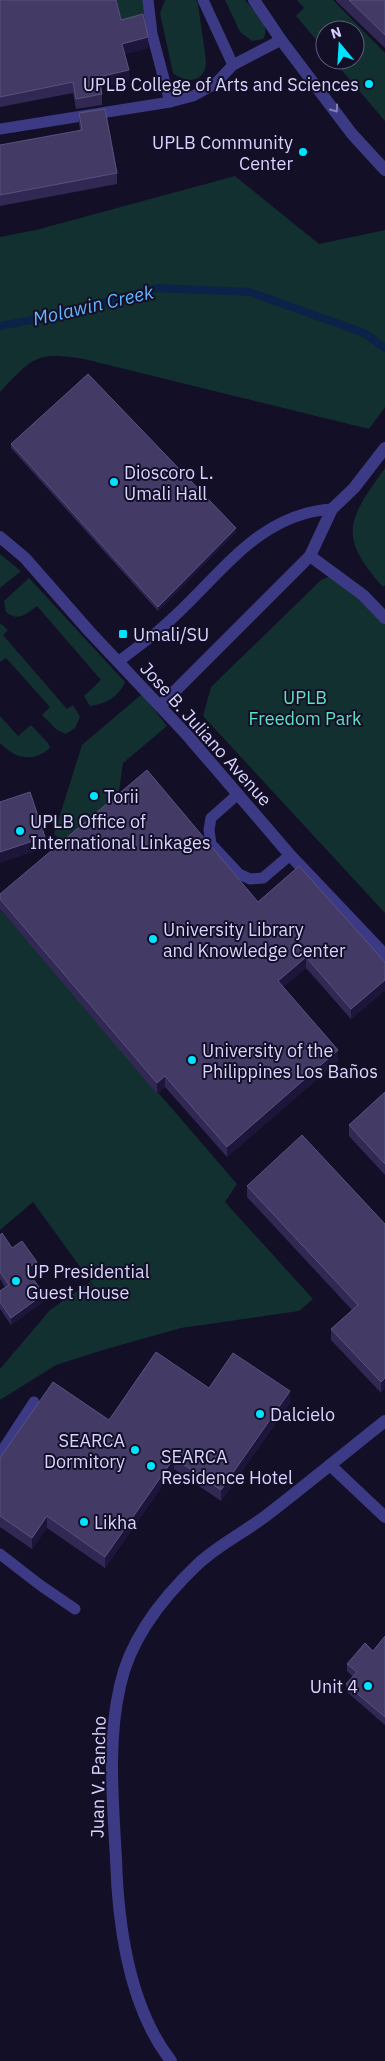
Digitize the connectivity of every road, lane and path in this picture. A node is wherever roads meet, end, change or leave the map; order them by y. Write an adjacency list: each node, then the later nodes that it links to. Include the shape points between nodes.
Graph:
1 (148, 0): 6 (lane, via 152,34)
2 (203, 0): 5 (lane)
3 (254, 0): 4 (street)
4 (280, 40): 5 (lane); 8 (street, one-way to 8, via 352,134)
5 (233, 65): 6 (lane, via 215,84 193,96)
6 (170, 102): 7 (lane)
7 (0, 129)
8 (385, 170)
9 (385, 448): 10 (street, via 354,488)
10 (332, 509): 12 (street); 14 (lane, via 305,514 268,528 166,624)
11 (0, 537): 14 (street, Jose B. Juliano Avenue, via 24,558)
12 (310, 556): 13 (street, via 363,595); 15 (street)
13 (385, 617)
14 (118, 662): 15 (street, Jose B. Juliano Avenue)
15 (160, 706): 16 (street, Jose B. Juliano Avenue)
16 (238, 794): 17 (street, Jose B. Juliano Avenue); 17 (lane, via 211,818 211,844 239,874 250,879 263,878)
17 (290, 855): 18 (street, Jose B. Juliano Avenue)
18 (385, 956)
19 (34, 1402): 21 (lane)
20 (385, 1421): 22 (street, Juan V. Pancho)
21 (0, 1454)
22 (330, 1466): 23 (street); 26 (street, Juan V. Pancho, via 199,1563 139,1633 120,1684 113,1730 113,1787 116,1882 126,1959 143,2008)
23 (385, 1517)
24 (0, 1554): 25 (lane)
25 (76, 1609)
26 (171, 2061)

